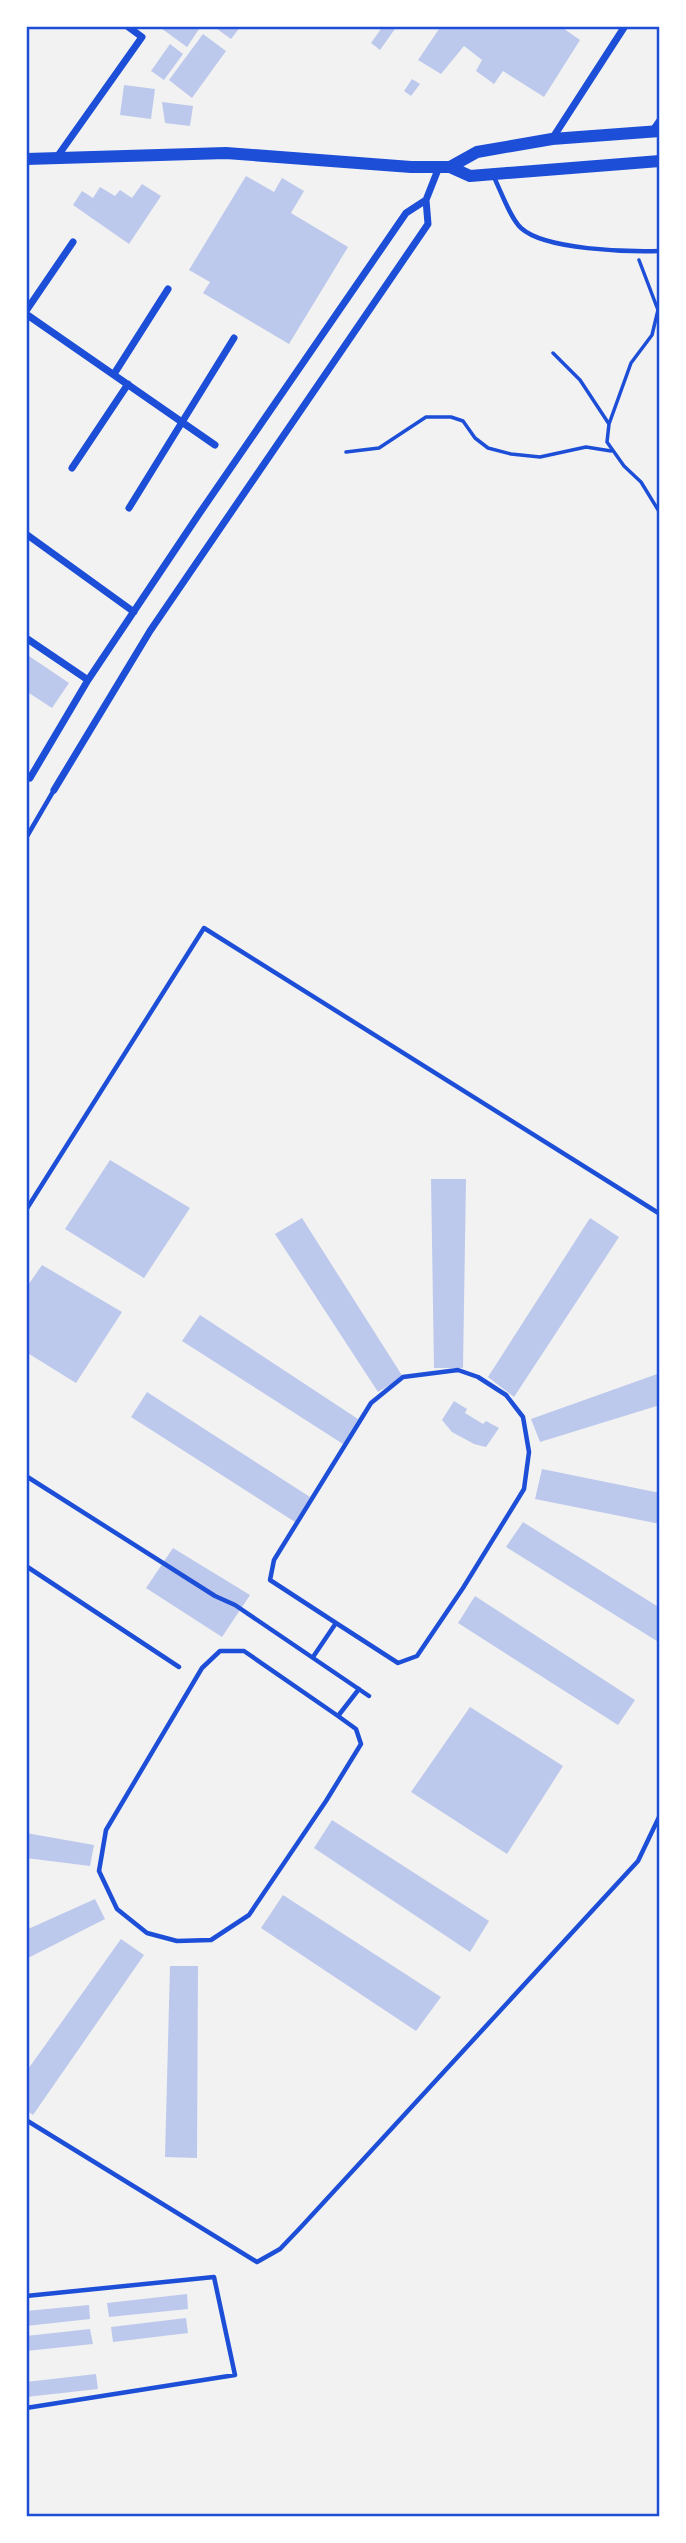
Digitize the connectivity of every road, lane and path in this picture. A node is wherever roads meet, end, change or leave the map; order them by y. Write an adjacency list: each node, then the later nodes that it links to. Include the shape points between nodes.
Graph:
1 (127, 26): 6 (street, via 142,37)
2 (625, 26): 5 (street)
3 (660, 118): 4 (lane)
4 (655, 131): 5 (main road)
5 (551, 139): 9 (main road, via 477,152)
6 (57, 157): 7 (main road); 9 (main road, via 226,153)
7 (26, 159)
8 (660, 161): 10 (main road)
9 (444, 167): 10 (main road, via 470,176); 11 (street)
10 (492, 174): 14 (lane, via 520,227 534,236)
11 (426, 200): 30 (street, via 406,213); 35 (street, via 428,224 150,631)
12 (73, 242): 16 (street)
13 (660, 251): 14 (lane)
14 (635, 252): 22 (path, via 657,310 652,335 631,363)
15 (169, 289): 19 (street)
16 (26, 312): 19 (street)
17 (234, 338): 21 (street)
18 (553, 353): 22 (path, via 579,380)
19 (114, 374): 20 (street)
20 (128, 384): 21 (street); 26 (street)
21 (183, 422): 23 (street); 27 (street)
22 (609, 424): 24 (path, via 607,442)
23 (215, 445)
24 (613, 451): 25 (path, via 586,447 540,457 510,454 488,448 463,421 451,416 426,417 379,448); 28 (path, via 641,482)
25 (345, 452)
26 (72, 468)
27 (129, 508)
28 (660, 513)
29 (26, 534): 30 (street)
30 (134, 612): 32 (street)
31 (26, 638): 32 (street)
32 (88, 680): 34 (street)
33 (26, 765): 34 (street)
34 (30, 777)
35 (54, 790): 36 (lane)
36 (26, 838)
37 (26, 1210): 38 (lane, via 204,928)
38 (660, 1214)
39 (26, 1476): 42 (lane)
40 (26, 1566): 43 (lane)
41 (336, 1623): 41 (lane, via 270,1580 274,1560 370,1403 403,1377 458,1370 506,1395 523,1417 528,1452 524,1489 417,1656 398,1663); 42 (lane)
42 (313, 1657): 44 (lane)
43 (179, 1667)
44 (359, 1689): 45 (lane); 46 (lane)
45 (369, 1696)
46 (338, 1716): 46 (lane, via 356,1729 360,1744 249,1915 211,1940 177,1941 147,1933 117,1909 99,1871 106,1830 202,1668 220,1651 244,1651)
47 (660, 1815): 48 (lane, via 638,1861 301,2227 280,2249 257,2263)
48 (26, 2120)
49 (26, 2296): 50 (lane, via 214,2277 235,2375)
50 (26, 2408)

